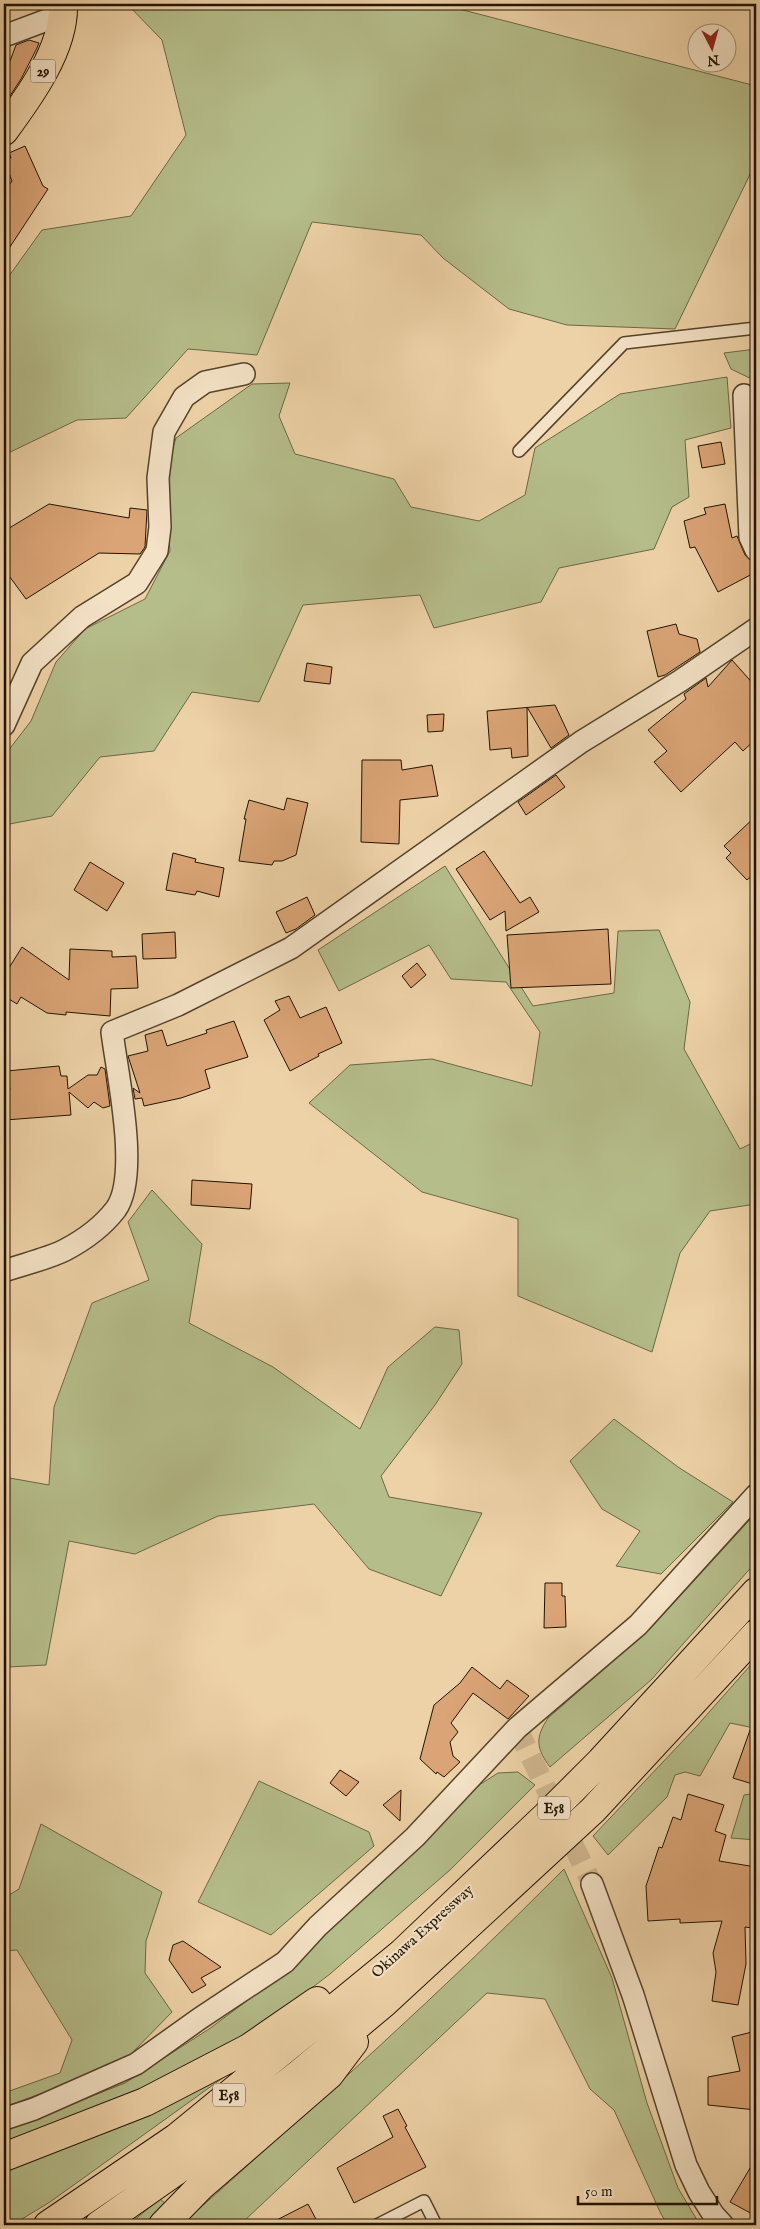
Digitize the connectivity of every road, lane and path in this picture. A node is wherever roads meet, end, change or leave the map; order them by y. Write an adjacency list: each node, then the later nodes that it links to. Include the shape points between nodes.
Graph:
1 (63, 9): 2 (street); 3 (main road, 29, via 46,67)
2 (4, 36)
3 (4, 131)
4 (756, 328): 7 (lane, via 624,343)
5 (244, 374): 10 (street, via 204,382 184,397 164,432 158,478 160,527 157,551 137,583 82,617 32,664)
6 (744, 395): 8 (street, via 750,537)
7 (519, 451)
8 (756, 550)
9 (756, 629): 11 (street, via 581,742 291,948 178,1005 112,1032 126,1133 125,1184 117,1208 98,1228 64,1250)
10 (4, 725)
11 (4, 1271)
12 (756, 1495): 18 (street, via 638,1625 517,1728 415,1837 318,1926 285,1962 136,2064)
13 (756, 1592): 16 (main road, Okinawa Expressway / E58, via 608,1754)
14 (756, 1634): 17 (main road, Okinawa Expressway / E58, via 593,1810)
15 (592, 1884): 25 (street, via 633,1994 686,2165 708,2206)
16 (402, 1953): 19 (main road, via 343,1981 249,2048 145,2102); 20 (main road, Okinawa Expressway / E58, via 176,2138)
17 (384, 2003): 21 (main road, Okinawa Expressway / E58, via 176,2171); 22 (main road, via 329,2075 200,2186)
18 (4, 2119)
19 (4, 2157)
20 (48, 2225)
21 (99, 2225)
22 (163, 2225)
23 (377, 2225): 24 (lane, via 424,2201)
24 (436, 2225)
25 (723, 2225)

